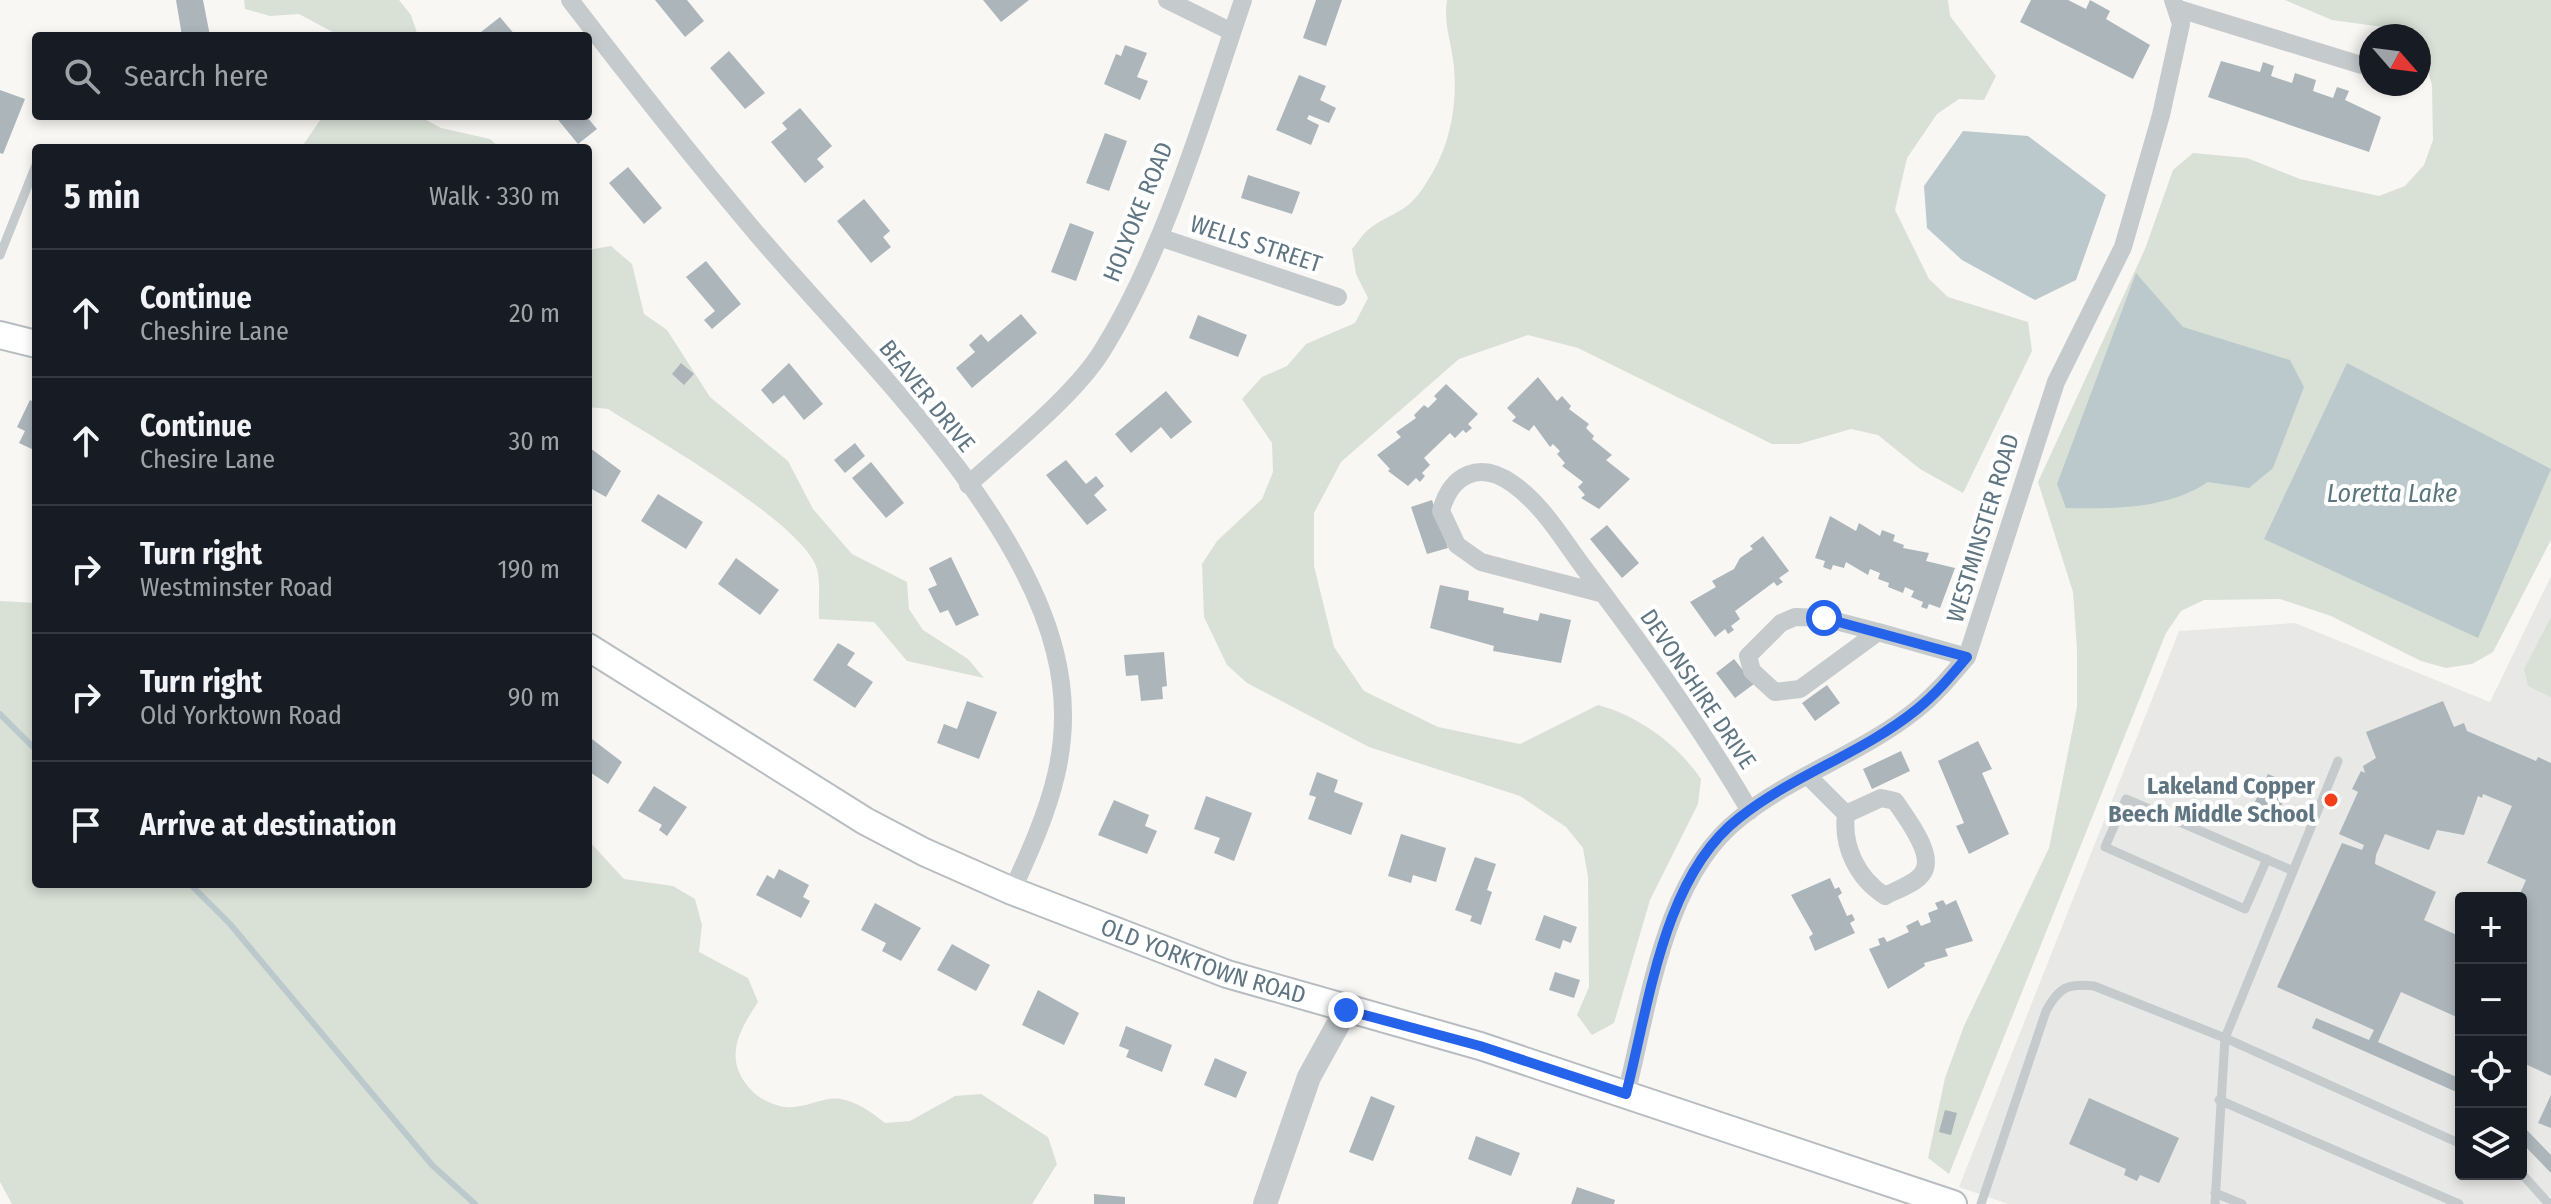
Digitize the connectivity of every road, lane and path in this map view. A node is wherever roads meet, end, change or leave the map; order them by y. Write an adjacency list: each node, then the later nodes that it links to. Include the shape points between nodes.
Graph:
1 (570, 0): 13 (street, BEAVER DRIVE, via 741,215 917,418)
2 (1167, 0): 5 (street)
3 (1243, 0): 5 (street, HOLYOKE ROAD)
4 (2176, 4): 6 (street); 17 (street, WESTMINSTER ROAD, via 2181,24 2123,247 2056,382)
5 (1232, 32): 8 (street, HOLYOKE ROAD)
6 (2359, 64)
7 (32, 175): 9 (lane)
8 (1159, 237): 10 (street, WELLS STREET); 13 (street, HOLYOKE ROAD, via 1101,353)
9 (0, 255)
10 (1338, 297)
11 (0, 335): 12 (main road)
12 (32, 343)
13 (968, 485): 24 (street, BEAVER DRIVE, via 1039,602 1056,654 1063,708 1063,753 1047,813)
14 (1604, 594): 14 (street, DEVONSHIRE DRIVE, via 1481,562 1457,545 1441,511 1455,480 1470,471 1512,483 1534,502); 20 (street, DEVONSHIRE DRIVE, via 1702,729)
15 (1878, 632): 15 (street, via 1793,692 1775,692 1752,671 1748,656 1781,623 1795,617 1824,618); 17 (street)
16 (592, 650): 24 (main road, OLD YORKTOWN ROAD, via 865,821)
17 (1967, 657): 19 (street, WESTMINSTER ROAD, via 1914,712)
18 (2338, 761): 23 (lane)
19 (1808, 776): 20 (street, WESTMINSTER ROAD); 21 (street)
20 (1750, 811): 27 (street, WESTMINSTER ROAD, via 1710,850 1673,911)
21 (1846, 814): 21 (street, via 1843,835 1849,853 1874,889 1885,896 1921,876 1926,868 1923,844 1895,801 1881,798)
22 (2267, 859): 22 (lane, via 2126,799 2105,847 2245,909); 23 (lane)
23 (2291, 870): 26 (lane)
24 (1012, 891): 25 (main road, OLD YORKTOWN ROAD, via 1227,974)
25 (1346, 1010): 27 (main road, OLD YORKTOWN ROAD, via 1480,1046); 32 (street, via 1309,1077)
26 (2225, 1038): 28 (lane); 29 (lane); 34 (lane, via 2094,986 2073,984 2057,991)
27 (1626, 1094): 33 (main road, OLD YORKTOWN ROAD)
28 (2219, 1100): 31 (lane); 37 (lane)
29 (2455, 1141)
30 (2527, 1180): 38 (lane)
31 (2215, 1193): 35 (lane); 36 (lane)
32 (1265, 1204)
33 (1953, 1204)
34 (1981, 1204)
35 (2215, 1204)
36 (2242, 1204)
37 (2459, 1204)
38 (2549, 1204)

